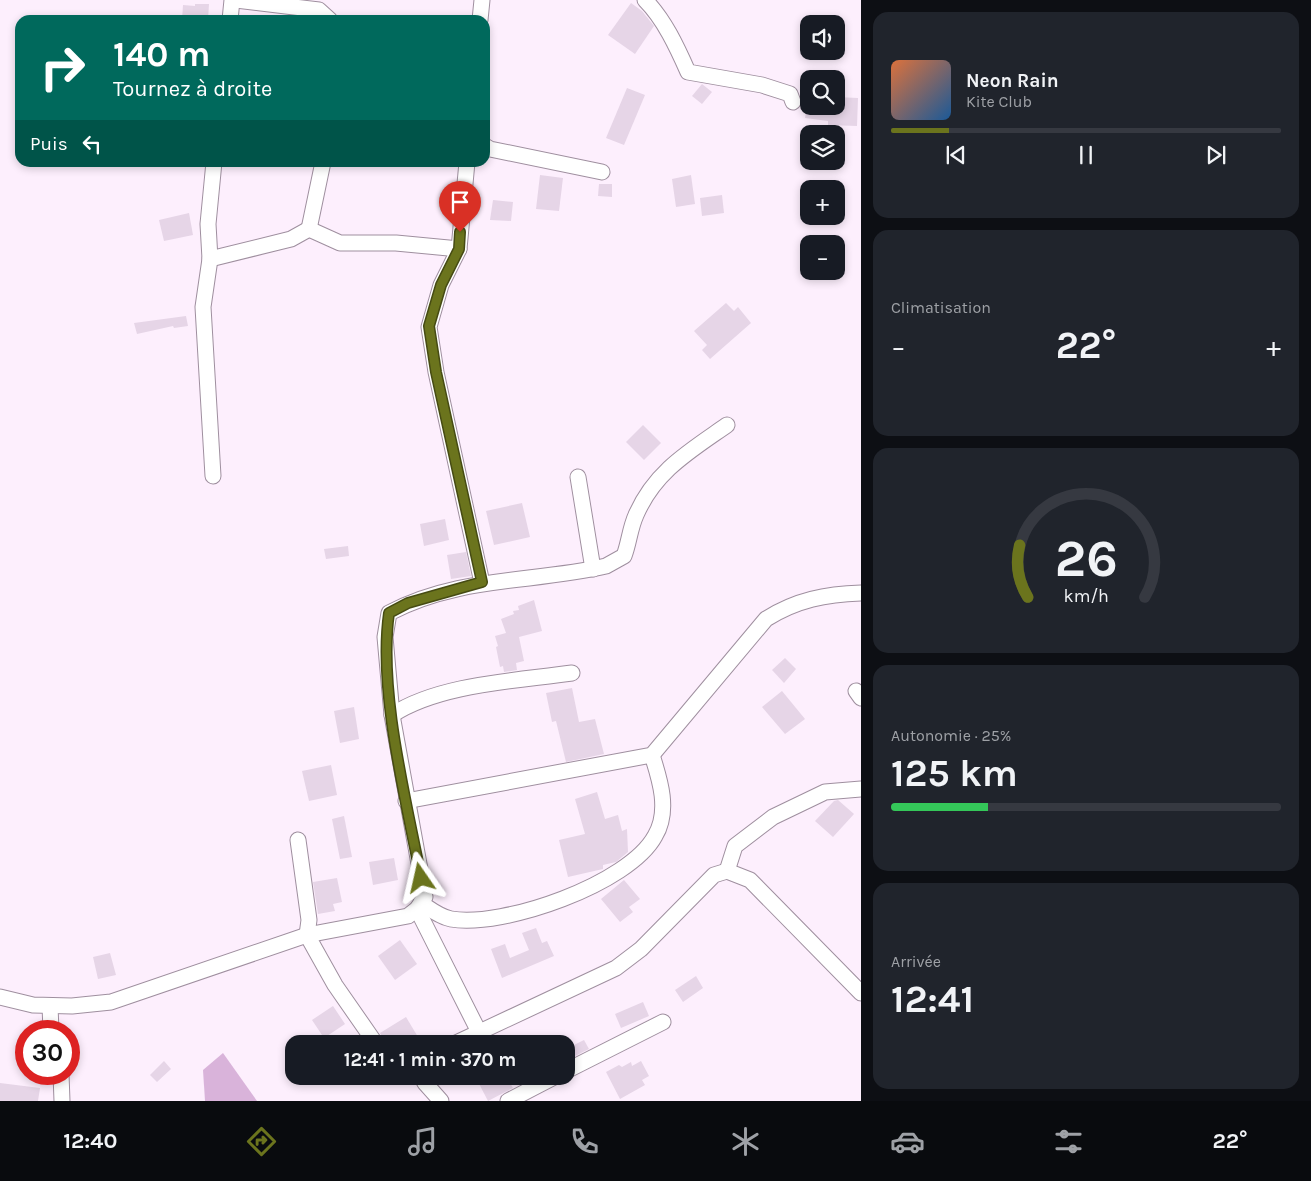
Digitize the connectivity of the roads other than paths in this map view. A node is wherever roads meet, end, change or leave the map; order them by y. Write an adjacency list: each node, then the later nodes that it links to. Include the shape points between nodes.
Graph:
1 (232, 0): 5 (street)
2 (236, 0): 6 (street, via 319,10)
3 (482, 0): 7 (street)
4 (645, 0): 8 (street, via 653,8 688,72 762,85 790,94)
5 (230, 15)
6 (324, 15)
7 (480, 15)
8 (794, 102)
9 (490, 150): 13 (street)
10 (214, 167): 16 (street, via 208,224)
11 (321, 167): 14 (street)
12 (467, 167): 15 (street)
13 (602, 172)
14 (309, 229): 15 (street, via 340,243); 16 (street, via 291,239)
15 (459, 249): 21 (street, via 441,285 429,326)
16 (210, 260): 18 (street, via 203,307)
17 (727, 425): 20 (street, via 671,464 650,489 635,517 624,556)
18 (213, 476)
19 (578, 477): 20 (street)
20 (593, 569): 21 (street)
21 (482, 582): 24 (street, via 408,603 389,613 385,637)
22 (861, 593): 25 (street, via 814,598 786,606 766,619)
23 (572, 673): 24 (street, via 468,688 410,703)
24 (392, 715): 27 (street)
25 (652, 755): 27 (street); 30 (street, via 663,790 662,811 656,836 634,861 601,882 563,899 492,918 450,919)
26 (861, 789): 29 (street, via 825,792 773,817 735,846)
27 (406, 801): 30 (street, via 425,897)
28 (298, 840): 31 (street, via 309,920)
29 (727, 871): 32 (street, via 750,880); 37 (street, via 714,875 641,949 616,968)
30 (419, 906): 31 (street, via 408,916); 37 (street)
31 (307, 935): 34 (street, via 110,1002); 38 (street, via 335,985)
32 (861, 993)
33 (0, 997): 34 (street)
34 (50, 1006): 35 (street)
35 (51, 1020)
36 (662, 1022): 40 (street)
37 (479, 1032): 39 (street)
38 (370, 1035)
39 (473, 1035)
40 (575, 1066)
41 (61, 1085): 44 (street)
42 (428, 1085): 45 (street)
43 (539, 1085): 46 (street)
44 (62, 1101)
45 (441, 1101)
46 (508, 1101)

